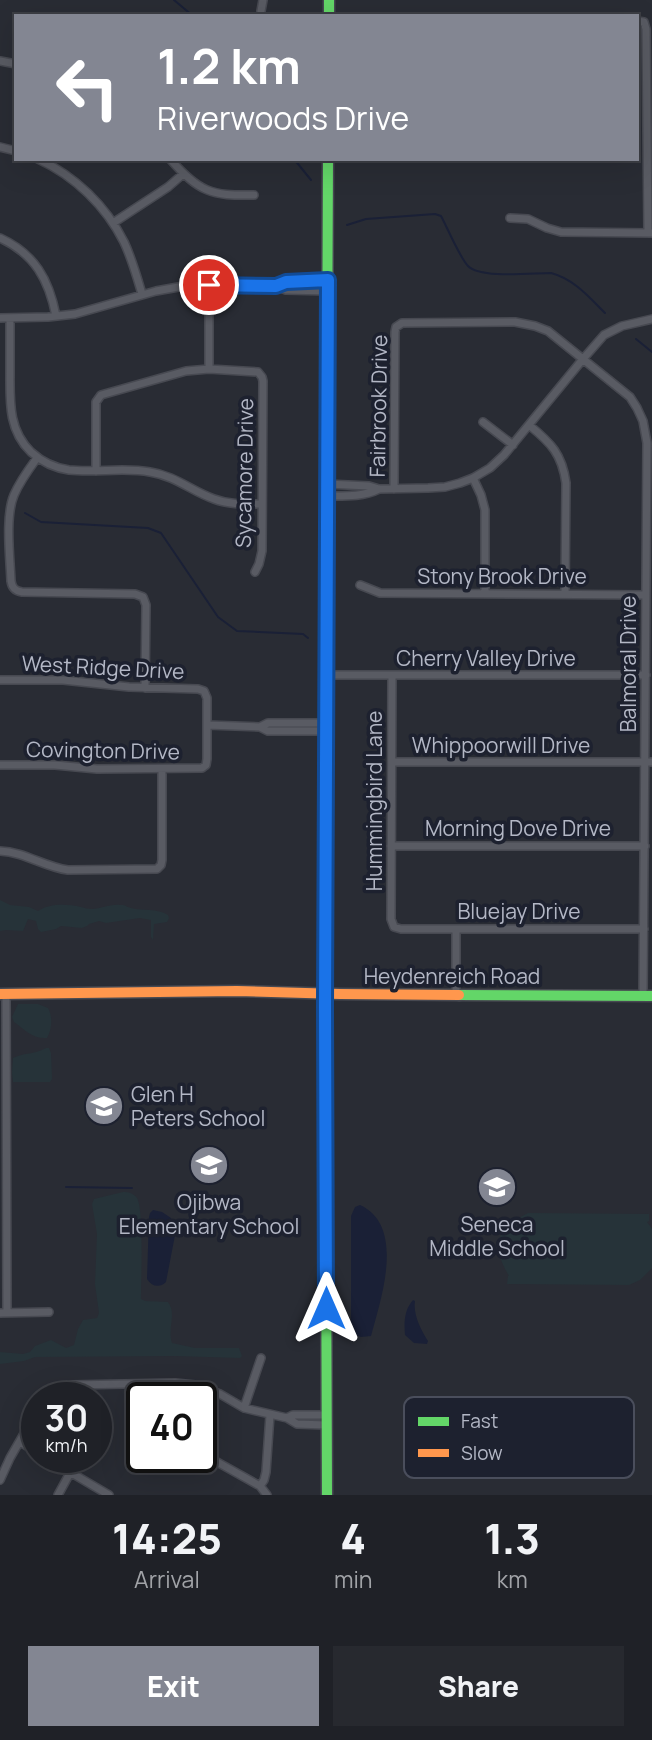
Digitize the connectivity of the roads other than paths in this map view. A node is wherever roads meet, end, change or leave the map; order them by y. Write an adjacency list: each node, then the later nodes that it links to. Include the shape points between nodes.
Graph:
1 (263, 0): 2 (street)
2 (261, 11)
3 (641, 21): 4 (street, via 646,29)
4 (647, 122): 5 (street); 13 (street)
5 (639, 123)
6 (42, 161): 12 (street, via 78,184)
7 (172, 161): 9 (street)
8 (328, 161): 16 (street)
9 (183, 174): 10 (street, via 212,192); 12 (street)
10 (254, 195)
11 (510, 218): 13 (street, via 528,219 561,232)
12 (113, 223): 17 (street)
13 (650, 233)
14 (0, 238): 18 (street, via 32,261 50,290)
15 (209, 285): 16 (street, via 276,286 286,282); 17 (street); 24 (street)
16 (328, 286): 32 (street)
17 (142, 295): 18 (street)
18 (56, 316): 20 (street)
19 (0, 318): 20 (street)
20 (10, 318): 28 (street, via 12,420)
21 (652, 318): 23 (street, via 604,335)
22 (398, 325): 23 (street, Balmoral Drive, via 529,324 548,331); 34 (street, Fairbrook Drive)
23 (583, 359): 26 (street); 30 (street, Balmoral Drive, via 637,408 645,428)
24 (209, 369): 29 (street, via 178,372 99,397); 36 (street, Sycamore Drive, via 261,374)
25 (483, 422): 27 (street)
26 (529, 425): 27 (street); 40 (street, via 554,449 564,469)
27 (513, 445): 31 (street, via 498,462)
28 (37, 458): 29 (street, via 61,468); 46 (street, via 10,509 14,590 143,597)
29 (96, 471): 36 (street, via 151,472 174,478 218,501)
30 (649, 471): 41 (street, Balmoral Drive)
31 (473, 478): 34 (street, via 444,487); 39 (street, via 485,510)
32 (327, 484): 33 (street); 35 (street)
33 (379, 489): 34 (street); 35 (street, via 355,496)
34 (394, 489)
35 (327, 496): 44 (street)
36 (262, 504): 37 (street, Sycamore Drive, via 262,551)
37 (255, 572)
38 (360, 585): 39 (street, Stony Brook Drive, via 380,593)
39 (485, 594): 40 (street, Stony Brook Drive)
40 (565, 594): 41 (street, Stony Brook Drive)
41 (646, 595): 43 (street, Balmoral Drive)
42 (392, 675): 43 (street, Cherry Valley Drive); 44 (street, Cherry Valley Drive); 49 (street, Hummingbird Lane)
43 (646, 675): 50 (street, Balmoral Drive)
44 (327, 676): 48 (street)
45 (0, 680): 46 (street, West Ridge Drive)
46 (145, 688): 47 (street, West Ridge Drive, via 204,691)
47 (207, 725): 48 (street); 52 (street, Covington Drive, via 205,766)
48 (326, 727): 60 (street)
49 (392, 762): 50 (street, Whippoorwill Drive); 53 (street, Hummingbird Lane)
50 (649, 762): 54 (street, Balmoral Drive)
51 (0, 765): 52 (street, Covington Drive)
52 (162, 769): 55 (street, via 159,868 68,870)
53 (391, 846): 54 (street, Morning Dove Drive); 56 (street, Hummingbird Lane)
54 (645, 846): 58 (street, Balmoral Drive)
55 (0, 851)
56 (394, 927): 57 (street, Bluejay Drive)
57 (456, 929): 58 (street, Bluejay Drive); 61 (street)
58 (644, 929): 62 (street, Balmoral Drive)
59 (3, 994): 60 (street, Heydenreich Road); 64 (street)
60 (325, 994): 61 (street, Heydenreich Road); 69 (street)
61 (456, 995): 62 (street, Heydenreich Road)
62 (648, 996)
63 (49, 1312): 64 (street)
64 (4, 1313)
65 (261, 1358): 67 (street)
66 (217, 1393): 67 (street)
67 (244, 1408): 68 (street)
68 (270, 1415): 69 (street); 74 (street, via 266,1472)
69 (326, 1420): 78 (street)
70 (20, 1441): 73 (street)
71 (217, 1462): 74 (street)
72 (70, 1473): 75 (street); 76 (street)
73 (0, 1480)
74 (260, 1486): 77 (street)
75 (58, 1495)
76 (109, 1495)
77 (267, 1495)
78 (327, 1495)

